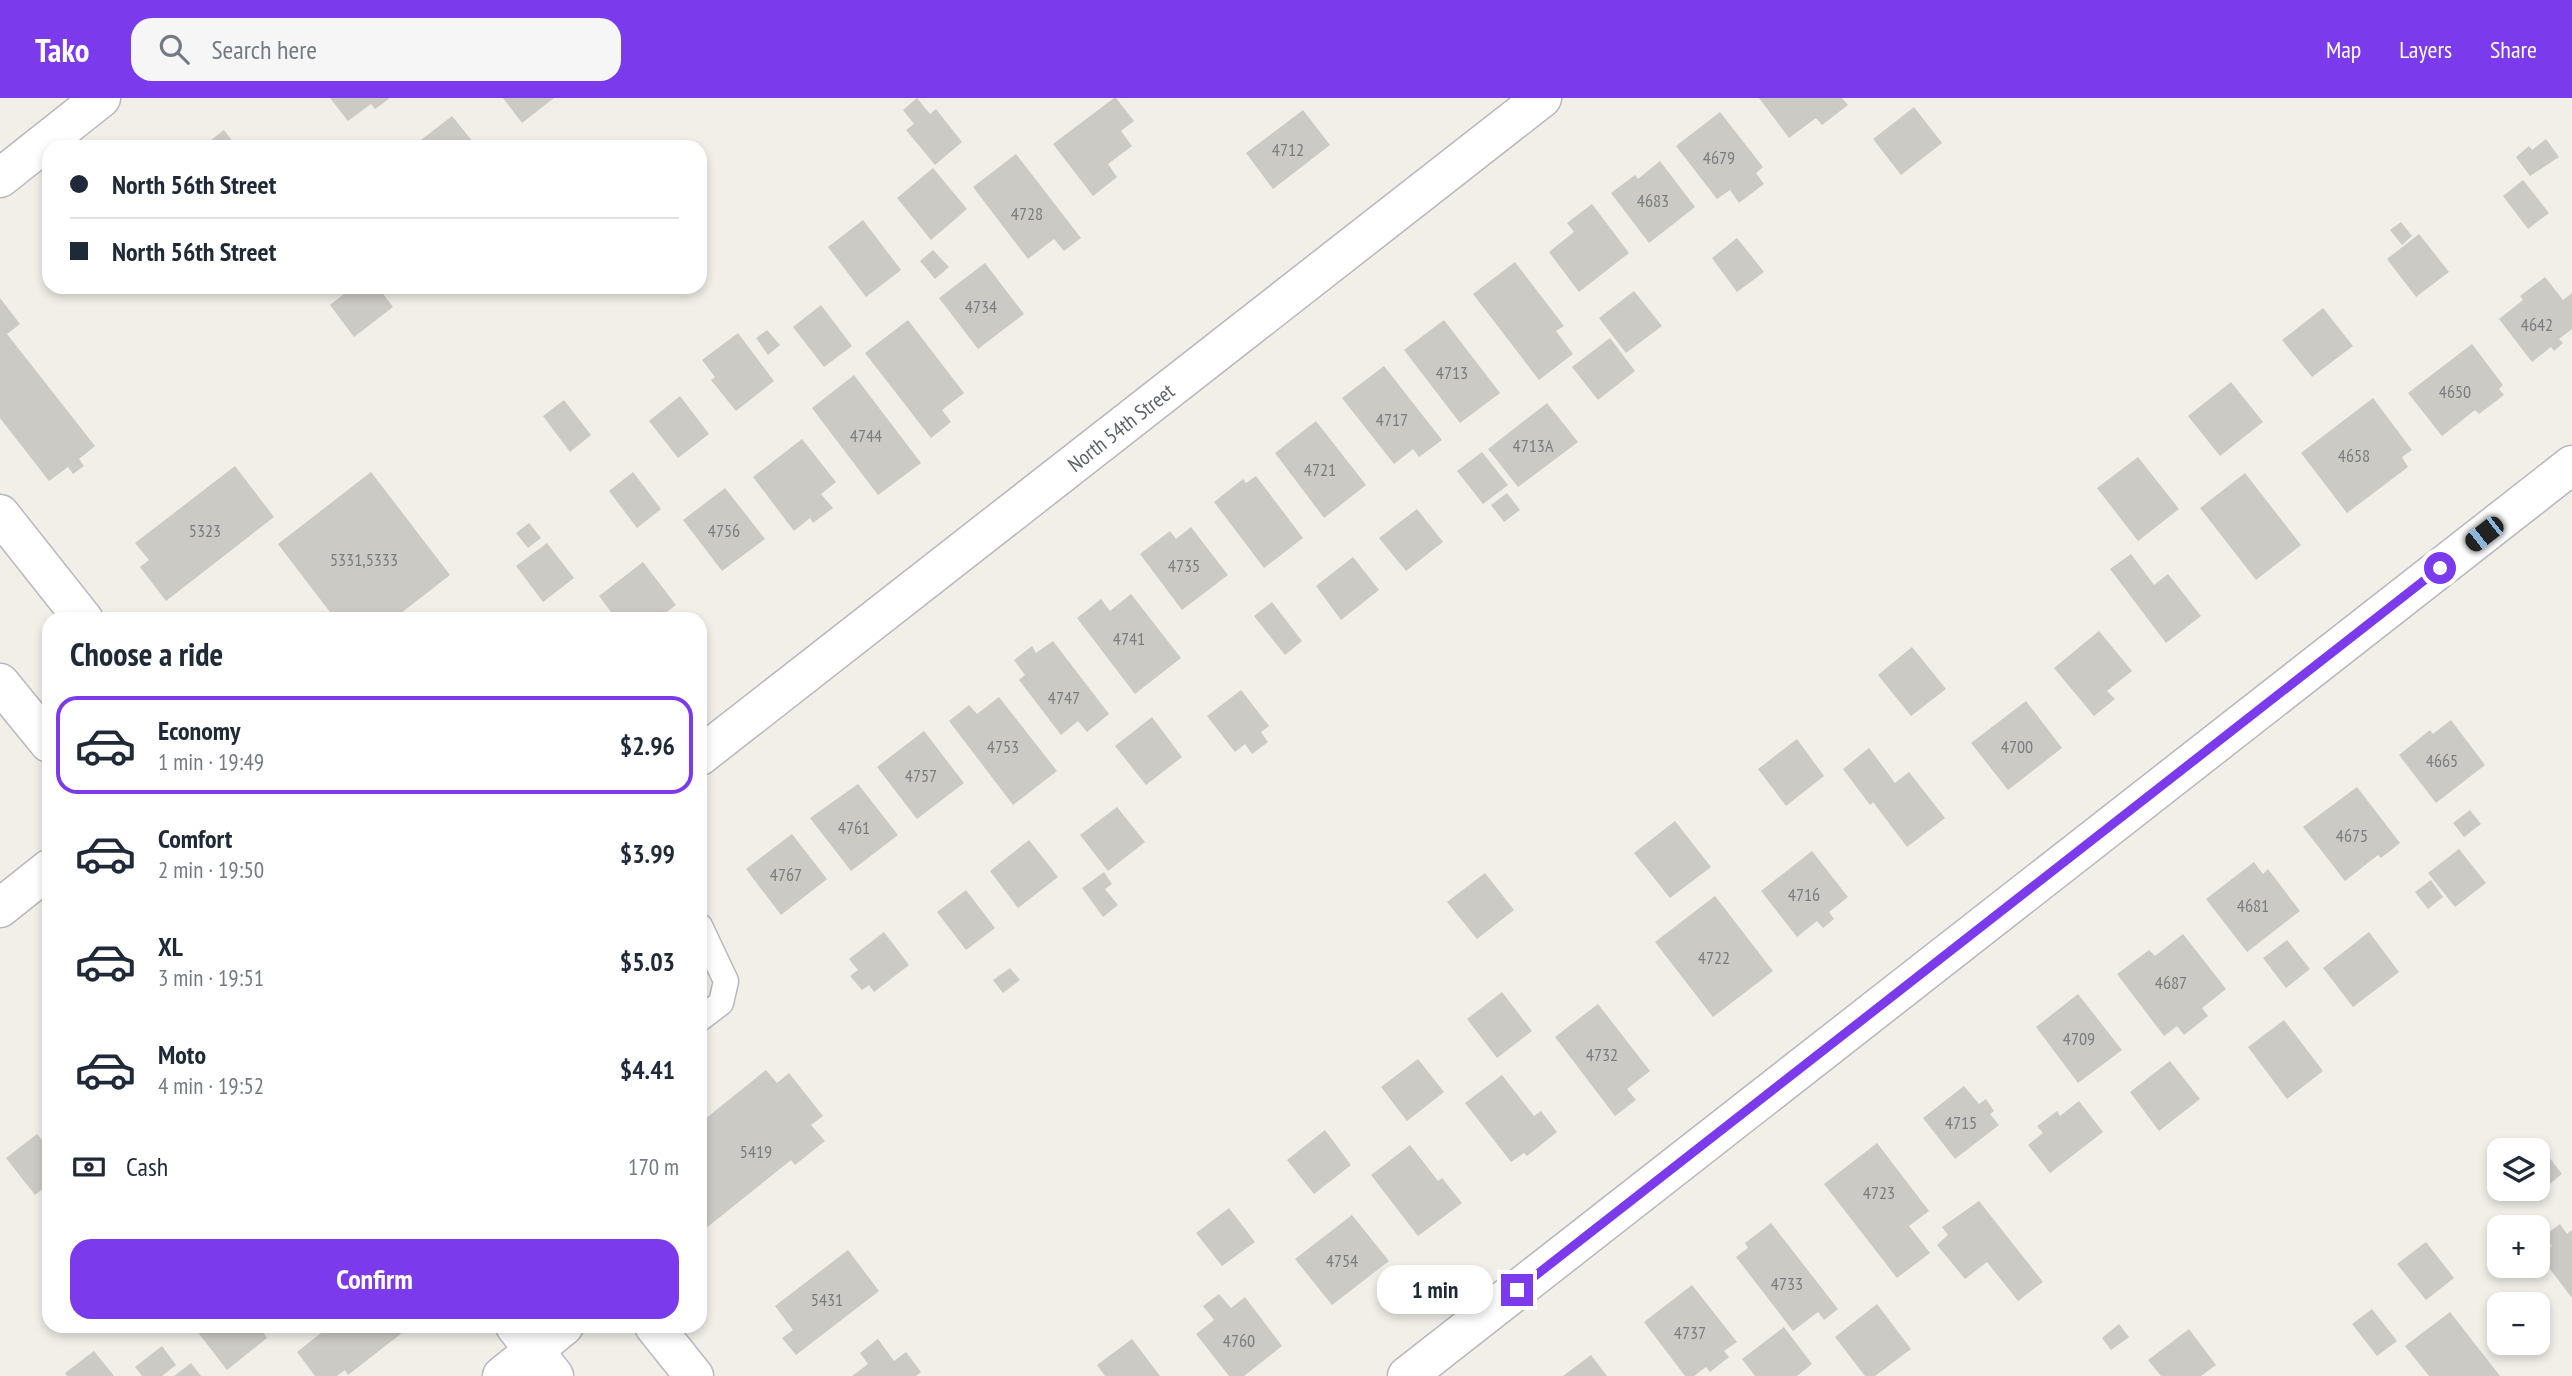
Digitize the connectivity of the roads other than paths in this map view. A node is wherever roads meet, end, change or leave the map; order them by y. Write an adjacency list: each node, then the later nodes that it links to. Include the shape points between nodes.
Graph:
1 (1542, 98): 11 (street, North 54th Street)
2 (84, 103): 4 (street)
3 (42, 140): 5 (street)
4 (43, 140)
5 (0, 178)
6 (2572, 465): 21 (street)
7 (0, 514): 8 (street)
8 (78, 612)
9 (0, 683): 10 (street)
10 (42, 734)
11 (707, 751)
12 (42, 875): 13 (street)
13 (0, 908)
14 (707, 941): 15 (lane, via 726,981 721,1003)
15 (707, 1014)
16 (556, 1333): 18 (street)
17 (660, 1333): 20 (street)
18 (534, 1351): 19 (street)
19 (502, 1376)
20 (694, 1376)
21 (1407, 1376)

